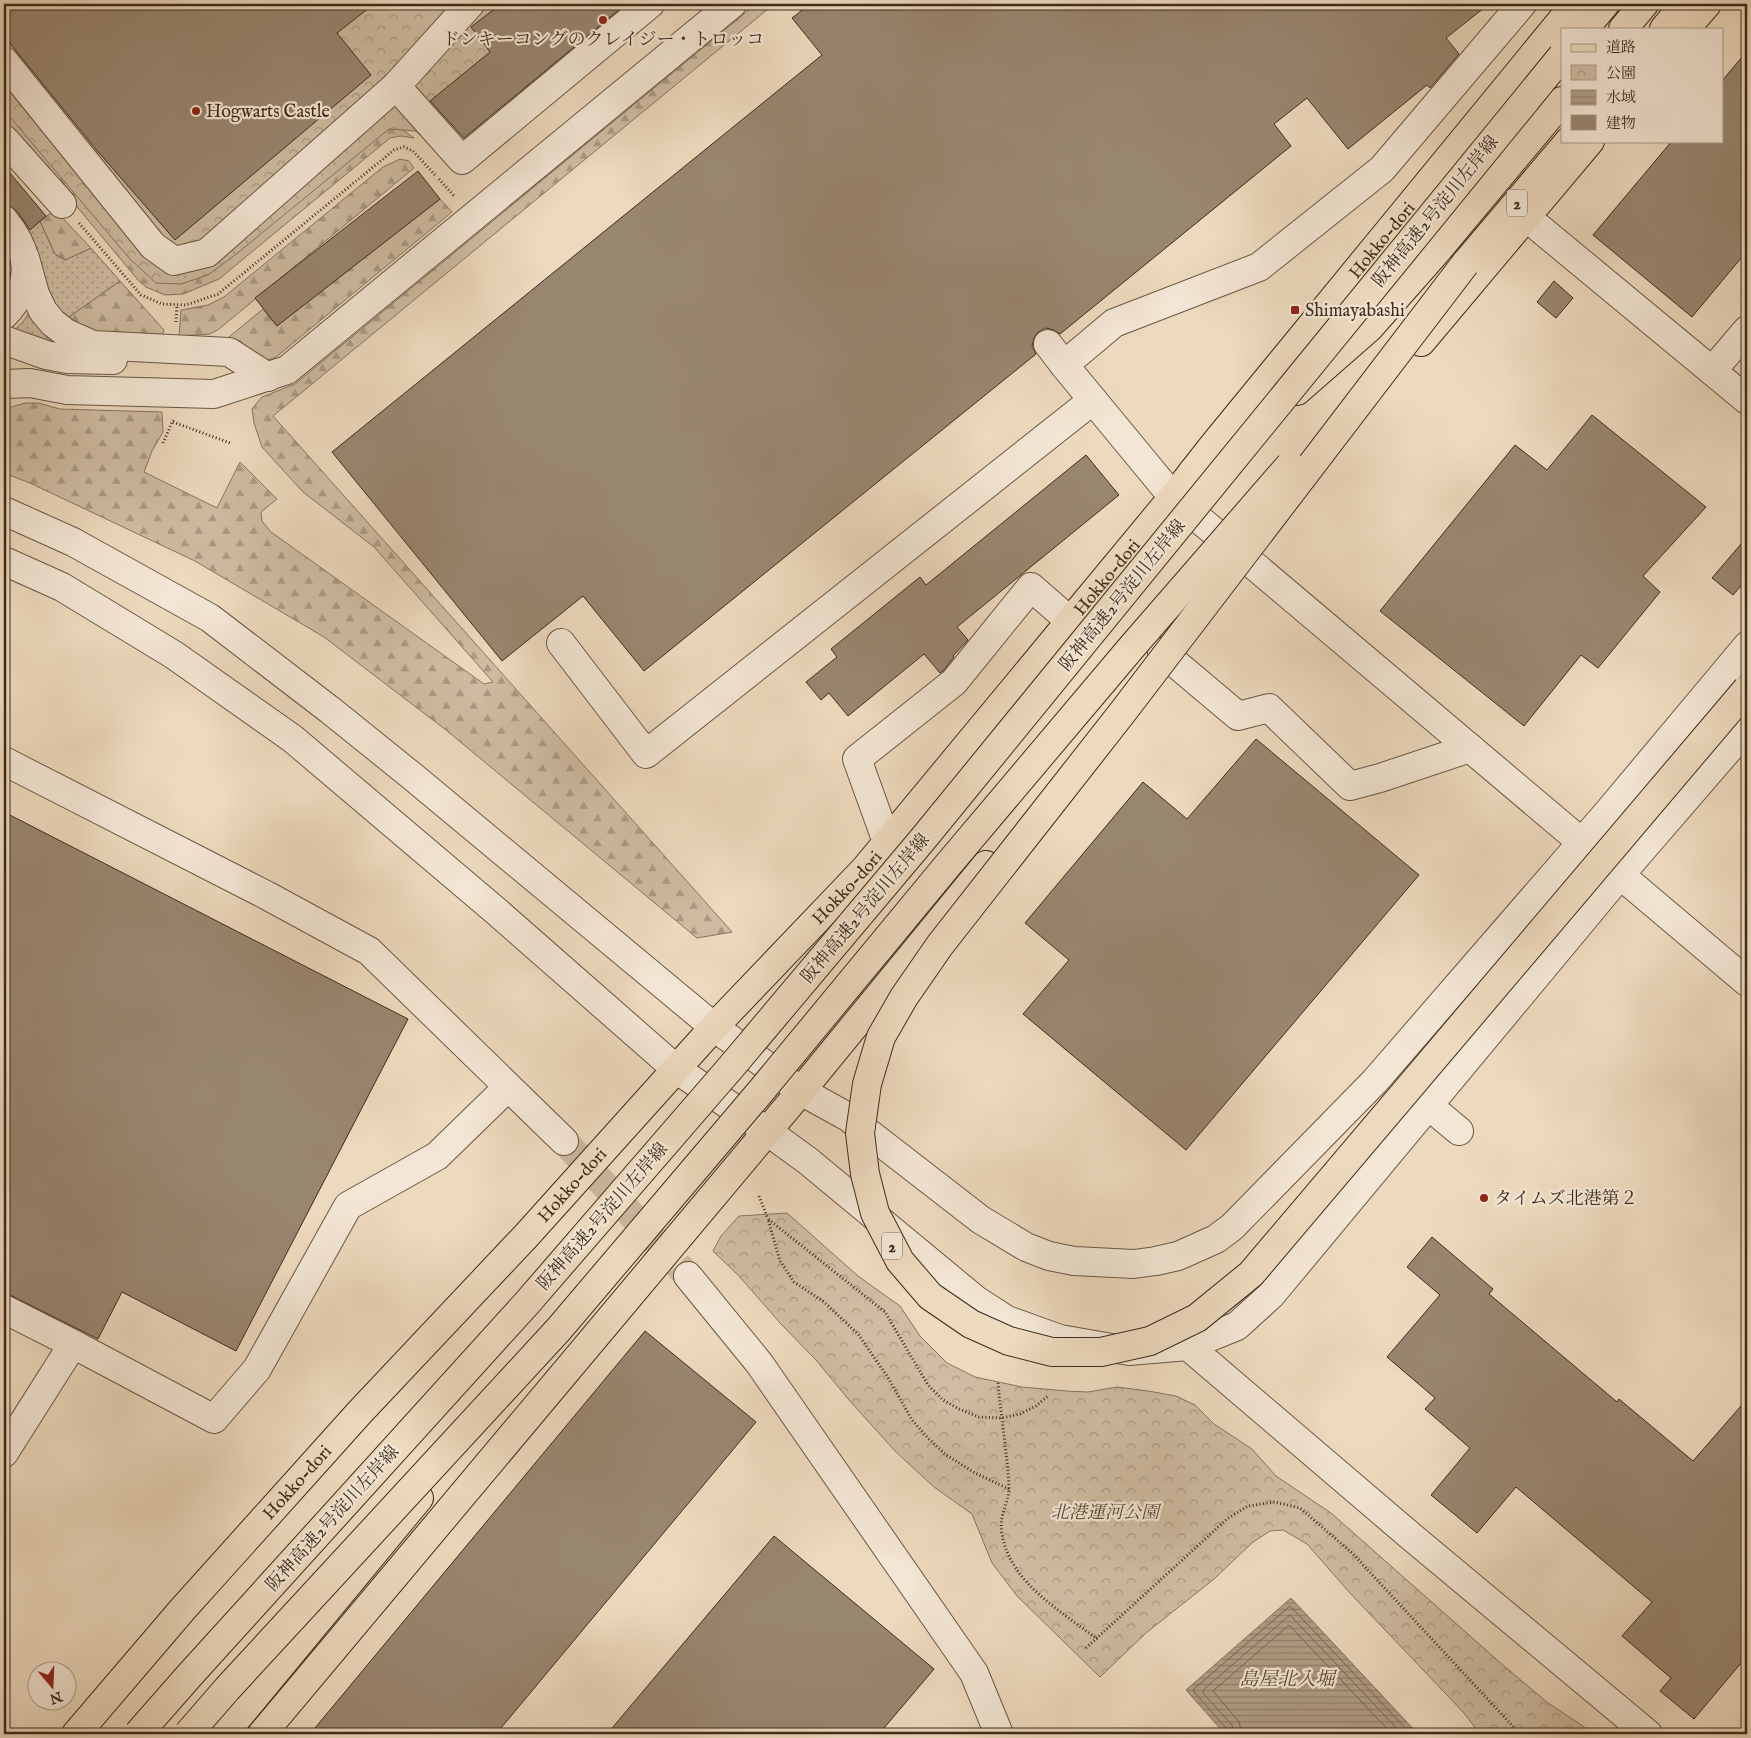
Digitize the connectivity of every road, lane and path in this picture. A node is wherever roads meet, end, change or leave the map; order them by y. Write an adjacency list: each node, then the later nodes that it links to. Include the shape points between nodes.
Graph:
1 (470, 4): 16 (street)
2 (650, 4): 16 (street, via 462,160)
3 (732, 4): 32 (street, via 287,370)
4 (1522, 4): 34 (street, via 1382,169 1259,267 1114,323 1056,354)
5 (1575, 4): 38 (main road, Hokko-dori)
6 (1605, 4): 10 (main road)
7 (1644, 4): 11 (main road)
8 (1685, 4): 12 (main road)
9 (1706, 4): 13 (main road)
10 (1585, 28)
11 (1624, 28)
12 (1665, 28)
13 (1686, 28)
14 (1561, 57): 78 (main road, 阪神高速2号淀川左岸線, bridge, via 929,831 738,1058 527,1303)
15 (4, 61): 16 (street, via 153,246 174,261 207,253)
16 (396, 86)
17 (1561, 103): 38 (main road, via 1369,328 1306,385)
18 (4, 138): 22 (street)
19 (1568, 142): 26 (main road, 阪神高速2号淀川左岸線 / 2)
20 (1589, 142): 23 (main road)
21 (462, 191): 22 (path, via 455,197 413,151 404,147 394,150 218,294 186,305 162,304 141,295)
22 (62, 204)
23 (1526, 217): 31 (street); 41 (main road)
24 (4, 220): 25 (street, via 16,235)
25 (25, 258): 27 (street, via 26,280 16,302); 30 (street, via 43,311 52,323 81,341 93,345)
26 (1465, 264): 47 (main road, 2, bridge, via 940,945 881,1037 867,1084 860,1133 865,1174 875,1213 900,1261 930,1296 971,1324 1009,1341 1052,1352 1101,1352 1150,1341 1197,1318 1251,1274); 67 (main road, 阪神高速2号淀川左岸線 / 2, bridge, via 1131,648)
27 (4, 315)
28 (1747, 330): 31 (street)
29 (4, 340): 30 (street, via 67,359 189,363 211,361)
30 (229, 352): 32 (street)
31 (1712, 371): 35 (street)
32 (268, 378): 33 (street, via 214,394 67,390 30,383)
33 (4, 384)
34 (1093, 400): 39 (street); 44 (street, via 646,754)
35 (1747, 400)
36 (173, 422): 37 (path)
37 (230, 443)
38 (1193, 471): 39 (main road, Hokko-dori)
39 (1173, 497): 41 (street); 43 (main road, Hokko-dori)
40 (4, 511): 55 (street, via 73,542 210,618 412,776)
41 (1242, 555): 46 (main road); 49 (street)
42 (4, 561): 56 (street, via 62,587 174,655 293,739)
43 (1070, 621): 51 (main road, Hokko-dori); 51 (street, via 1031,587 954,682 856,759)
44 (561, 643)
45 (1747, 646): 52 (street)
46 (1162, 652): 49 (street, via 1238,716 1269,708 1350,786); 58 (main road)
47 (1747, 689)
48 (1747, 728): 53 (street)
49 (1470, 748): 52 (street)
50 (4, 761): 57 (street, via 369,951)
51 (887, 842): 55 (main road, Hokko-dori)
52 (1582, 842): 53 (street); 58 (street, via 1368,1088 1232,1227 1216,1239 1178,1256 1134,1264 1098,1263 1049,1256 1026,1247 981,1220 848,1117)
53 (1620, 875): 54 (street); 59 (street)
54 (1747, 982)
55 (714, 1027): 56 (main road, Hokko-dori); 58 (street)
56 (676, 1069): 60 (street); 77 (main road, Hokko-dori, via 526,1236 360,1412 188,1603)
57 (508, 1087): 62 (street); 68 (street, via 437,1156 348,1206 257,1369 214,1419)
58 (801, 1090): 60 (main road)
59 (1429, 1106): 61 (street); 69 (street, via 1271,1295 1237,1326)
60 (767, 1131): 69 (street, via 976,1300 1007,1320 1060,1340 1129,1351); 81 (main road)
61 (1460, 1131)
62 (564, 1141)
63 (760, 1196): 64 (path)
64 (768, 1219): 72 (path, via 886,1312 928,1385 943,1400 979,1417); 74 (path, via 780,1261 794,1282 824,1302 858,1334 912,1420 928,1438 945,1454 973,1472)
65 (688, 1276): 82 (street, via 759,1363 974,1674)
66 (4, 1309): 68 (street)
67 (559, 1329): 79 (main road, 阪神高速2号淀川左岸線 / 2, bridge); 80 (main road, bridge)
68 (73, 1344): 73 (street)
69 (1188, 1346): 84 (street)
70 (998, 1383): 72 (path)
71 (1049, 1395): 72 (path, via 1020,1414)
72 (1001, 1418): 74 (path)
73 (4, 1453)
74 (1009, 1488): 75 (path, via 1002,1513 1001,1534 1017,1570 1034,1590)
75 (1097, 1639): 76 (path); 83 (path, via 1227,1519 1248,1506 1275,1502 1300,1508 1352,1553)
76 (1086, 1648)
77 (76, 1734)
78 (138, 1734)
79 (188, 1734)
80 (224, 1734)
81 (262, 1734)
82 (999, 1734)
83 (1520, 1734)
84 (1648, 1734)

